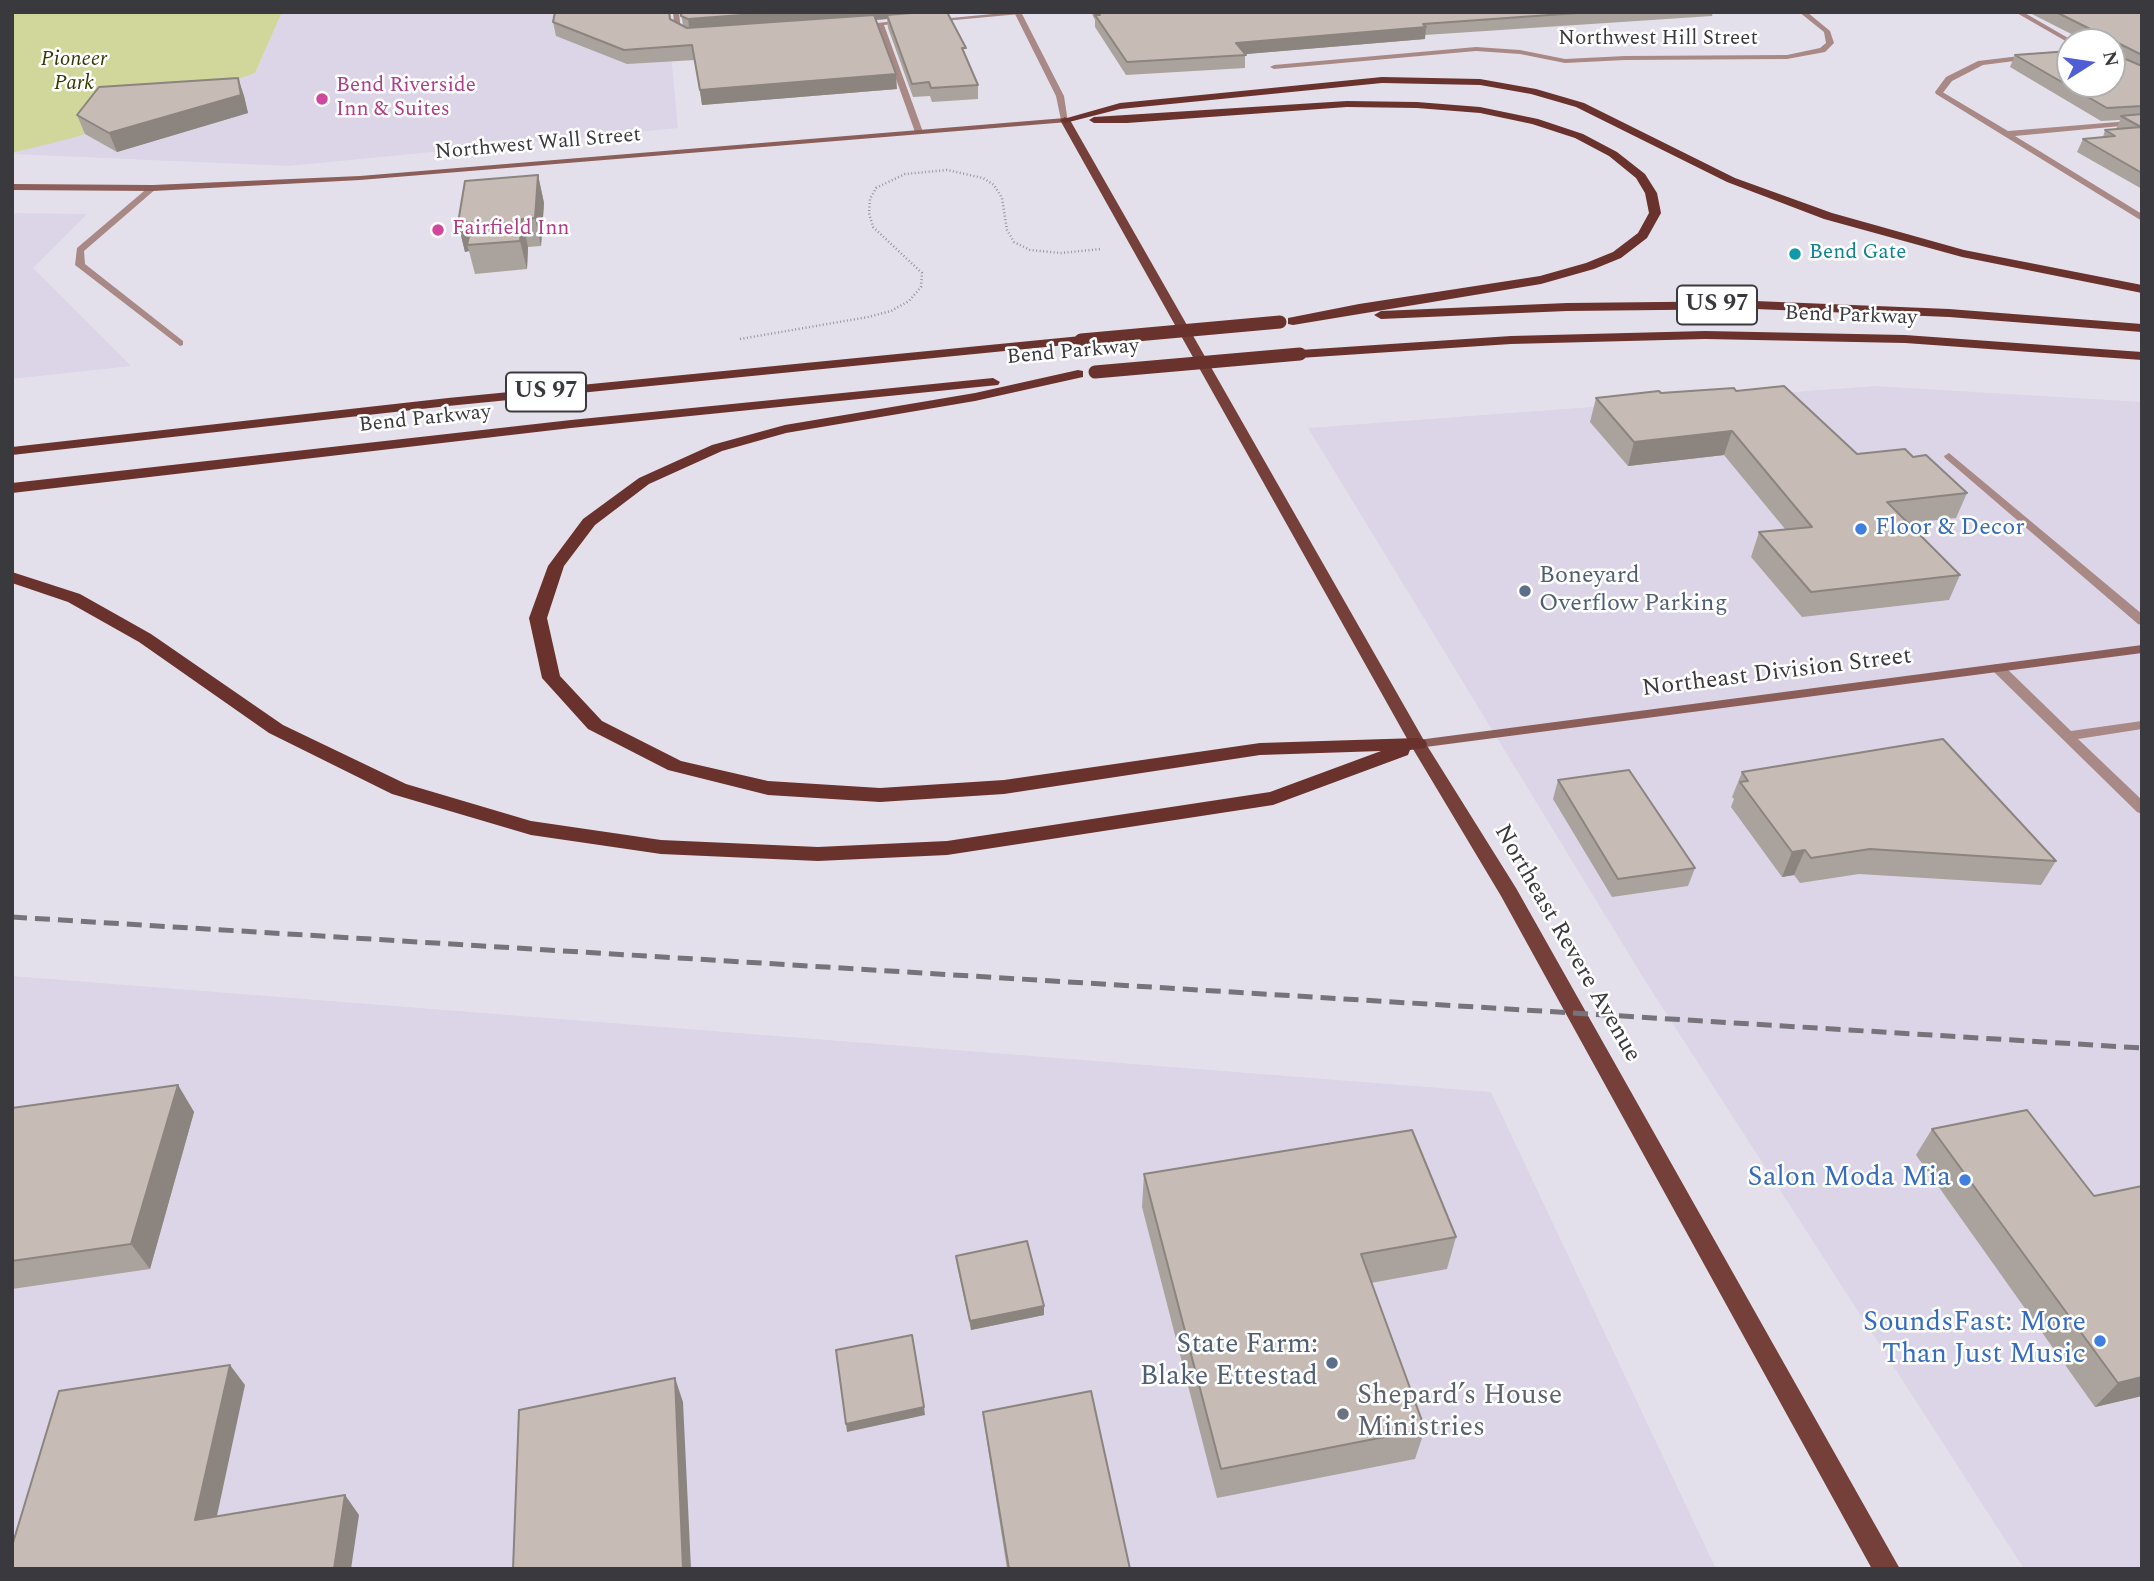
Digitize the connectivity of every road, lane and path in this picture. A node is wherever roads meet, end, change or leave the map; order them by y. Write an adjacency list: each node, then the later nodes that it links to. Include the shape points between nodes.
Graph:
1 (676, 12): 8 (street, via 678,33)
2 (1802, 12): 10 (street, Northwest Hill Street, via 1827,31 1830,43 1822,50 1787,57 1565,61 1476,49)
3 (2018, 12): 7 (street)
4 (1017, 13): 5 (street); 11 (street, via 1060,96)
5 (880, 24): 6 (street); 13 (street)
6 (852, 26)
7 (2056, 34)
8 (703, 37)
9 (2056, 54): 14 (street, via 1981,63 1949,79 1939,92)
10 (1274, 67)
11 (1065, 120): 13 (main road, Northwest Wall Street); 18 (main road, Northeast Revere Avenue); 19 (highway, via 1120,106 1370,82 1480,82 1580,105 1731,180 1828,216 1962,253); 20 (highway, via 1128,120 1348,104 1480,110 1579,136 1642,176 1651,194 1655,214 1643,234 1617,254 1590,266 1541,280)
12 (2142, 122): 14 (street)
13 (919, 132): 16 (main road, Northwest Wall Street, via 360,178)
14 (2006, 134): 17 (street)
15 (12, 187): 16 (main road, Northwest Wall Street)
16 (153, 188): 24 (street, via 80,250 80,265)
17 (2142, 218)
18 (1136, 245): 22 (path, via 1061,253 1030,250 1014,242 1007,230 1002,198 983,178 947,170 905,174 876,188 869,213 880,234 922,273 921,287 909,301 868,317); 36 (main road, Northeast Revere Avenue)
19 (2142, 289)
20 (1286, 322): 21 (highway, Bend Parkway / US 97, via 1507,309 1755,305 1949,313); 23 (highway, Bend Parkway / US 97, bridge)
21 (2142, 328)
22 (736, 340)
23 (1081, 340): 27 (highway, Bend Parkway / US 97, via 448,402)
24 (180, 343)
25 (2142, 356): 26 (highway, Bend Parkway / US 97, bridge, via 1940,341 1739,335 1511,340)
26 (1087, 373): 29 (highway, Bend Parkway / US 97, via 557,426); 36 (highway, via 975,397 795,426 717,448 644,481 589,522 556,566 538,618 551,678 595,725 675,766 768,788 880,795 1004,787 1260,749)
27 (12, 451)
28 (1949, 456): 31 (street)
29 (12, 488)
30 (12, 577): 36 (highway, via 74,598 145,638 276,729 399,789 530,828 661,847 818,854 947,848 1273,798)
31 (2142, 621)
32 (2142, 649): 33 (main road, Northeast Division Street)
33 (1998, 668): 35 (street); 36 (main road, Northeast Division Street)
34 (2142, 725): 35 (street)
35 (2068, 736): 37 (street)
36 (1418, 744): 38 (main road, Northeast Revere Avenue, via 1509,893)
37 (2142, 809)
38 (1887, 1569)

